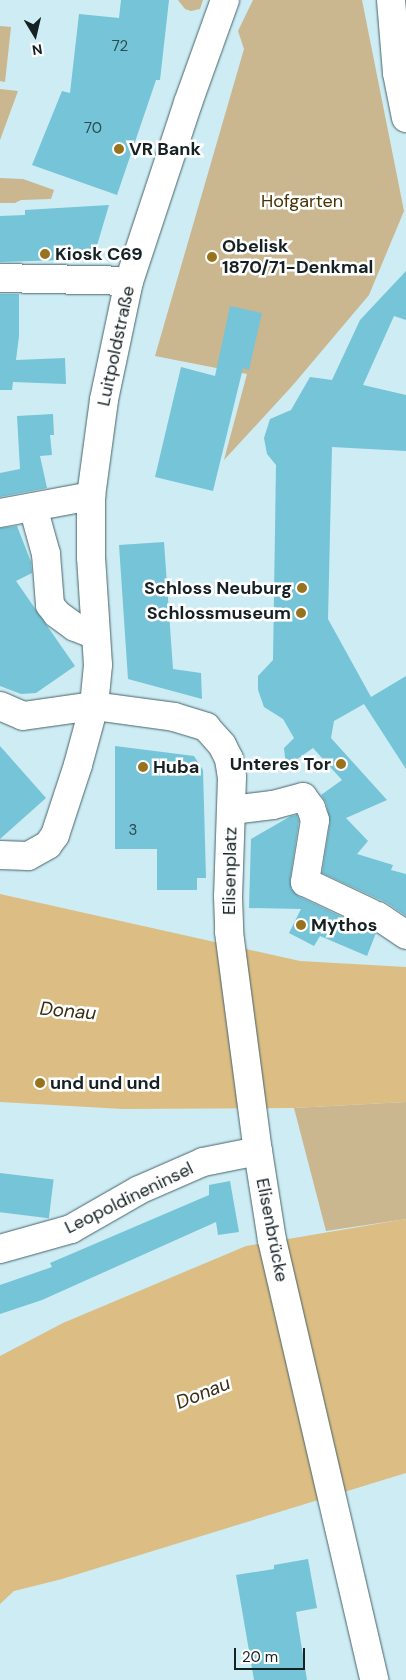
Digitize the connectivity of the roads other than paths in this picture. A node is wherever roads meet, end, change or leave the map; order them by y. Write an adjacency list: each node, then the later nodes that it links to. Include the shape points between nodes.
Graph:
1 (225, 0): 5 (main road, Luitpoldstraße)
2 (391, 0): 3 (main road, via 397,72)
3 (406, 118)
4 (0, 278): 5 (main road)
5 (129, 281): 6 (main road, Luitpoldstraße, via 104,400)
6 (90, 496): 7 (main road); 9 (main road, Luitpoldstraße)
7 (33, 507): 8 (main road); 9 (main road, via 46,554 50,605 75,627)
8 (0, 513)
9 (96, 634): 11 (main road, Luitpoldstraße, via 98,664)
10 (0, 706): 11 (main road, via 23,716)
11 (94, 706): 12 (main road, Elisenplatz, via 174,717 206,727 229,759); 13 (main road, Luitpoldstraße, via 55,835 48,845 28,856)
12 (232, 810): 14 (main road, Elisenplatz); 15 (main road, Elisenplatz, via 303,797 315,820 306,882 375,914)
13 (0, 855)
14 (229, 932): 16 (main road, Elisenbrücke)
15 (406, 935)
16 (258, 1151): 17 (main road, Leopoldineninsel, via 204,1162 139,1190 71,1229); 18 (main road, Elisenbrücke, via 272,1240)
17 (0, 1249)
18 (374, 1680)

